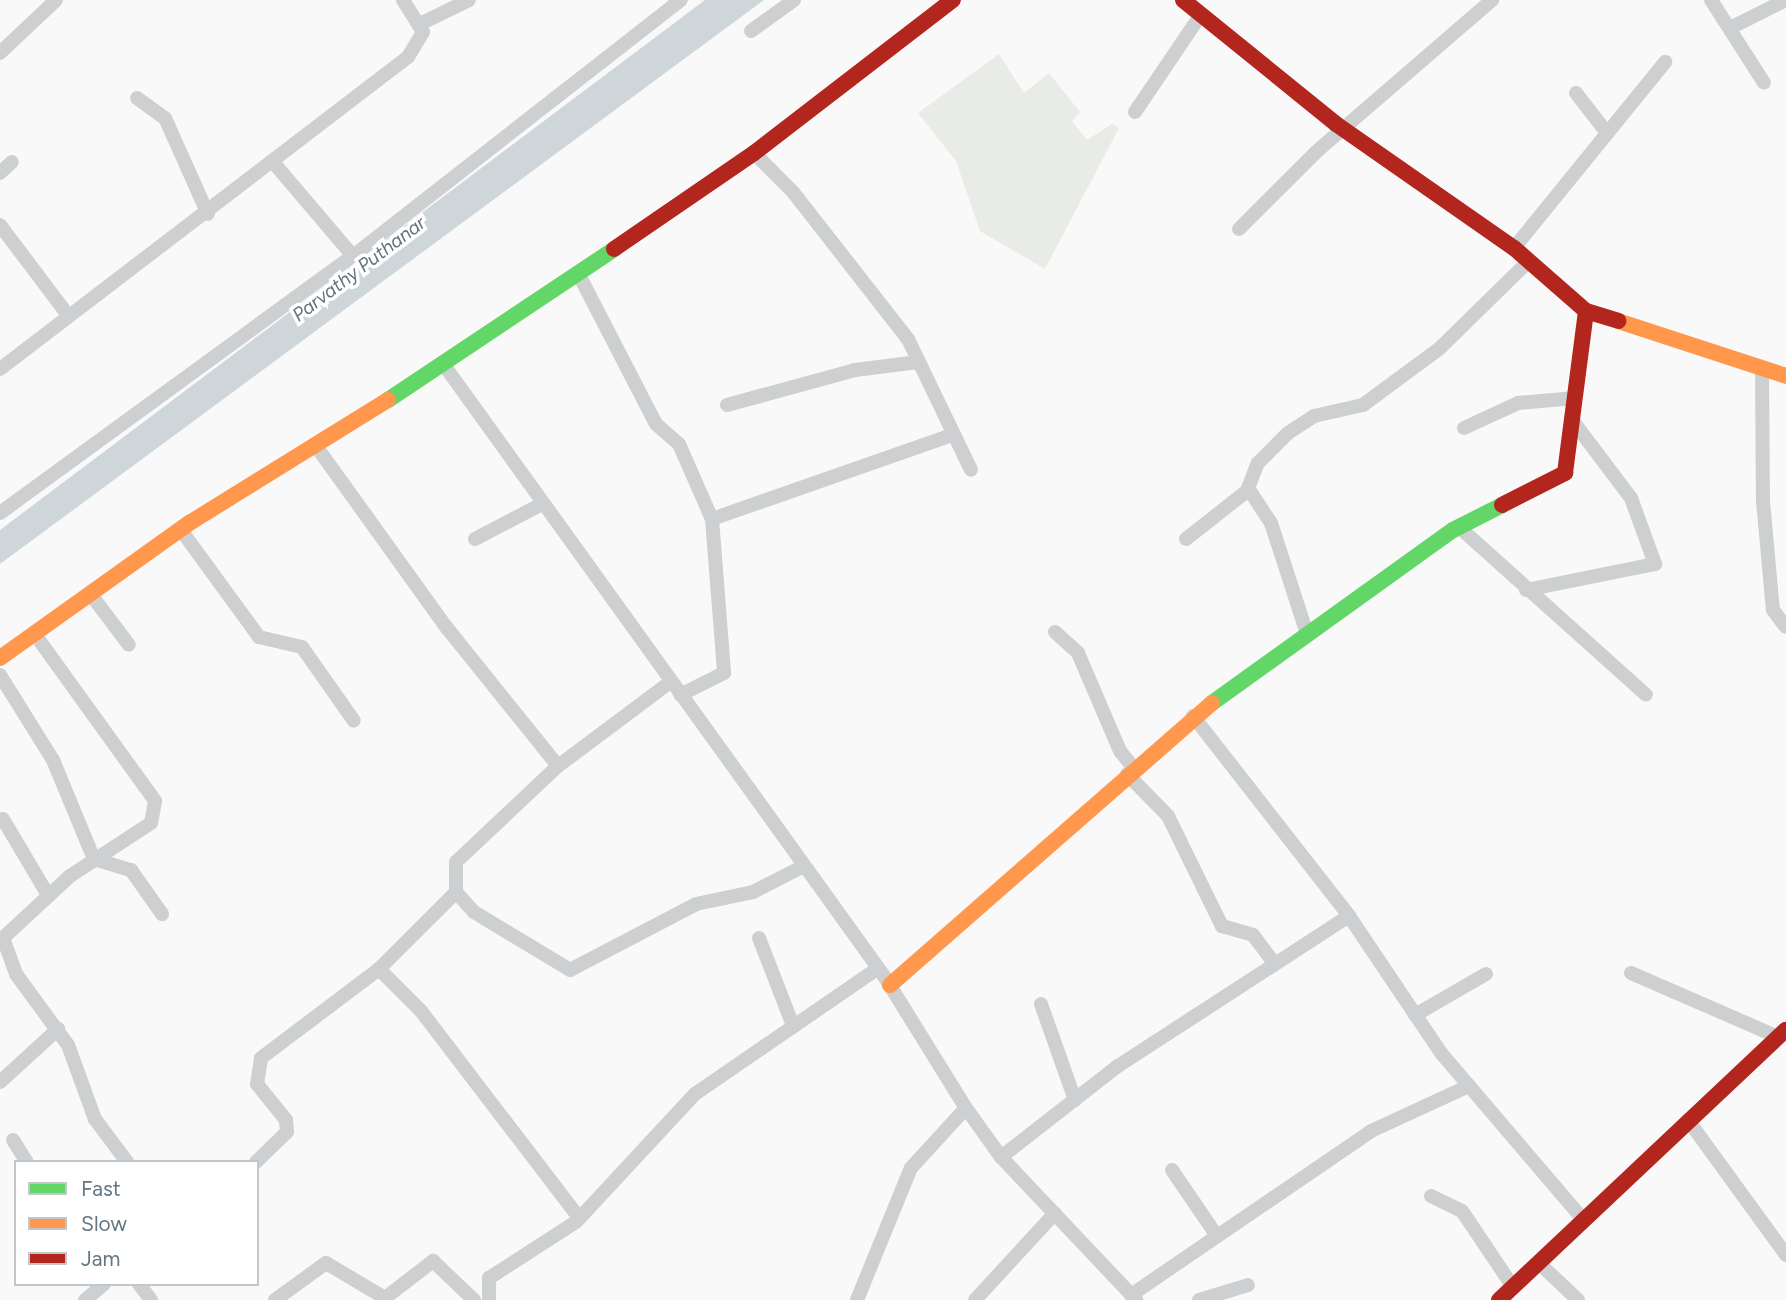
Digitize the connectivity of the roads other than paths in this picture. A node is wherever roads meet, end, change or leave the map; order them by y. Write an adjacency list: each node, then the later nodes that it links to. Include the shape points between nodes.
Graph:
1 (56, 0): 15 (street)
2 (402, 0): 12 (street)
3 (469, 0): 12 (street)
4 (681, 0): 31 (street)
5 (794, 0): 14 (street)
6 (953, 0): 23 (street)
7 (1182, 0): 11 (street)
8 (1711, 0): 13 (street)
9 (1786, 0): 13 (street)
10 (1489, 1): 21 (street)
11 (1200, 16): 20 (street); 21 (street)
12 (422, 23): 25 (street, via 422,43 408,57)
13 (1732, 27): 17 (street)
14 (751, 31)
15 (0, 53)
16 (1665, 62): 22 (street)
17 (1764, 83)
18 (1576, 93): 22 (street)
19 (137, 98): 27 (street, via 165,118)
20 (1135, 113)
21 (1347, 132): 29 (street, via 1316,152); 30 (street)
22 (1606, 133): 30 (street)
23 (754, 153): 33 (street); 36 (street, via 846,257)
24 (12, 162): 26 (street)
25 (273, 162): 27 (street); 31 (street)
26 (0, 173)
27 (208, 214): 35 (street)
28 (0, 225): 35 (street)
29 (1239, 229)
30 (1514, 248): 32 (street)
31 (352, 256): 50 (street)
32 (1529, 261): 34 (street); 48 (street, via 1439,349 1389,387 1363,405 1314,416 1288,433 1258,463)
33 (578, 272): 37 (street); 51 (street, via 656,424 679,444)
34 (1586, 311): 38 (street); 41 (street)
35 (68, 314): 39 (street)
36 (918, 362): 42 (street, via 855,370); 45 (street)
37 (444, 365): 46 (street); 49 (street)
38 (1762, 368): 40 (street); 58 (street, via 1762,490 1773,610)
39 (0, 369)
40 (1786, 376)
41 (1575, 398): 43 (street); 44 (street, via 1518,403)
42 (727, 405)
43 (1572, 420): 52 (street, via 1565,473); 56 (street, via 1631,498 1655,564)
44 (1464, 428)
45 (951, 435): 47 (street); 51 (street)
46 (316, 446): 53 (street); 70 (street, via 447,628)
47 (971, 470)
48 (1248, 488): 55 (street); 61 (street, via 1271,523)
49 (542, 504): 54 (street); 65 (street)
50 (0, 513)
51 (712, 519): 66 (street, via 724,673)
52 (1460, 527): 56 (street); 61 (street)
53 (181, 530): 57 (street); 69 (street, via 259,637 302,647)
54 (475, 539)
55 (1186, 539)
56 (1526, 590): 67 (street)
57 (92, 596): 60 (street); 62 (street)
58 (1786, 627)
59 (1055, 632): 71 (street, via 1078,653)
60 (34, 633): 63 (street); 73 (street, via 155,801 151,823)
61 (1307, 634): 68 (street)
62 (128, 645)
63 (0, 658)
64 (0, 675): 73 (street, via 53,760)
65 (669, 683): 66 (street); 70 (street)
66 (680, 695): 74 (street)
67 (1646, 695)
68 (1194, 716): 71 (street); 78 (street)
69 (354, 720)
70 (558, 766): 75 (street, via 456,863)
71 (1131, 771): 80 (street, via 1167,816 1222,926 1253,935); 85 (street)
72 (3, 819): 76 (street)
73 (94, 859): 76 (street); 77 (street, via 131,870)
74 (804, 866): 75 (street, via 752,892 696,904 570,970 474,912); 81 (street)
75 (457, 891): 82 (street)
76 (48, 895): 89 (street, via 8,930 4,951)
77 (162, 914)
78 (1349, 916): 80 (street); 87 (street)
79 (759, 938): 88 (street)
80 (1275, 964): 93 (street)
81 (878, 968): 85 (street); 88 (street)
82 (379, 969): 100 (street, via 261,1058 257,1084 286,1120 288,1132); 104 (street, via 438,1032)
83 (1632, 973): 90 (street)
84 (1486, 974): 87 (street)
85 (890, 985): 94 (street)
86 (1041, 1004): 93 (street)
87 (1415, 1015): 92 (street)
88 (792, 1023): 104 (street, via 695,1094)
89 (58, 1029): 91 (street); 99 (street, via 95,1119)
90 (1782, 1033): 95 (street)
91 (0, 1082)
92 (1469, 1086): 105 (street); 106 (street, via 1371,1131)
93 (1075, 1100): 97 (street)
94 (966, 1108): 97 (street); 117 (street, via 911,1168)
95 (1688, 1120): 105 (street); 107 (street)
96 (13, 1140): 98 (street)
97 (1001, 1157): 103 (street)
98 (26, 1160)
99 (126, 1160)
100 (258, 1160)
101 (1172, 1170): 106 (street)
102 (1432, 1196): 111 (street, via 1462,1211)
103 (1055, 1213): 112 (street); 118 (street)
104 (579, 1218): 116 (street, via 489,1278)
105 (1583, 1219): 108 (street)
106 (1217, 1236): 112 (street)
107 (1786, 1255)
108 (1539, 1263): 111 (street); 121 (street)
109 (1248, 1285): 119 (street)
110 (102, 1286): 113 (street)
111 (1513, 1287): 120 (street)
112 (1133, 1297)
113 (85, 1300)
114 (275, 1300): 115 (street, via 326,1263 385,1298 433,1261)
115 (474, 1300)
116 (489, 1300)
117 (858, 1300)
118 (975, 1300)
119 (1199, 1300)
120 (1499, 1300)
121 (1578, 1300)

